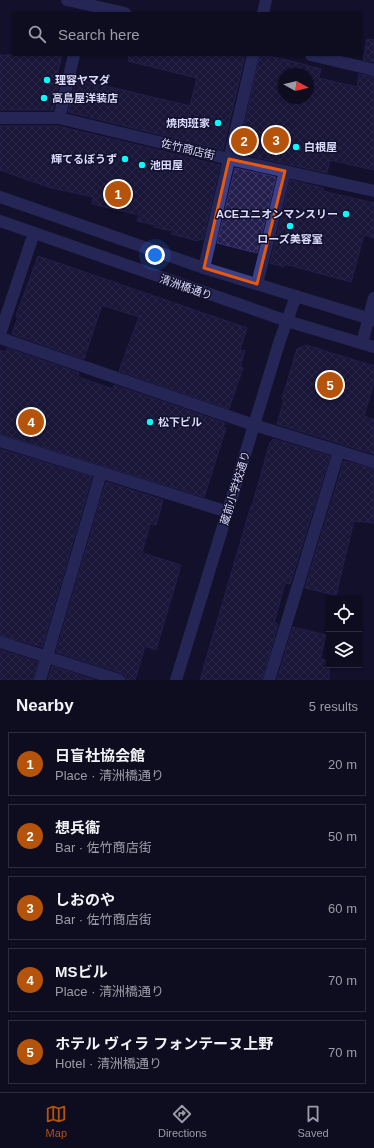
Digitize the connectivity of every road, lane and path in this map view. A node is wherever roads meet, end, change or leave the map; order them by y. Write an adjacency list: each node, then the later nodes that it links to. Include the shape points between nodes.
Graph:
1 (66, 0): 3 (street)
2 (266, 0): 5 (street)
3 (86, 6): 4 (street)
4 (119, 12)
5 (263, 12)
6 (74, 56): 11 (street)
7 (253, 56): 12 (street)
8 (315, 56): 9 (street)
9 (374, 70)
10 (0, 118): 11 (street, 佐竹商店街)
11 (59, 118): 12 (street, 佐竹商店街)
12 (229, 159): 13 (street, 佐竹商店街); 18 (street)
13 (285, 171): 14 (street, 佐竹商店街); 19 (street)
14 (374, 191)
15 (0, 197): 18 (street)
16 (0, 221): 17 (street, 清洲橋通り)
17 (34, 233): 23 (street, 清洲橋通り); 24 (street)
18 (204, 268): 19 (street)
19 (257, 284): 20 (street)
20 (296, 296): 22 (street); 23 (street, 蔵前小学校通り)
21 (374, 298): 22 (street)
22 (371, 319): 26 (street)
23 (287, 321): 26 (street, 清洲橋通り); 27 (street, 蔵前小学校通り)
24 (0, 334)
25 (0, 338): 27 (street)
26 (368, 345)
27 (254, 425): 29 (street); 32 (street, 蔵前小学校通り)
28 (0, 441): 31 (street)
29 (339, 451): 30 (street); 38 (street)
30 (374, 462)
31 (101, 473): 32 (street); 34 (street)
32 (228, 512): 37 (street, 蔵前小学校通り)
33 (0, 642): 34 (street)
34 (47, 657): 35 (street); 36 (street)
35 (40, 680)
36 (120, 680)
37 (176, 680)
38 (269, 680)

